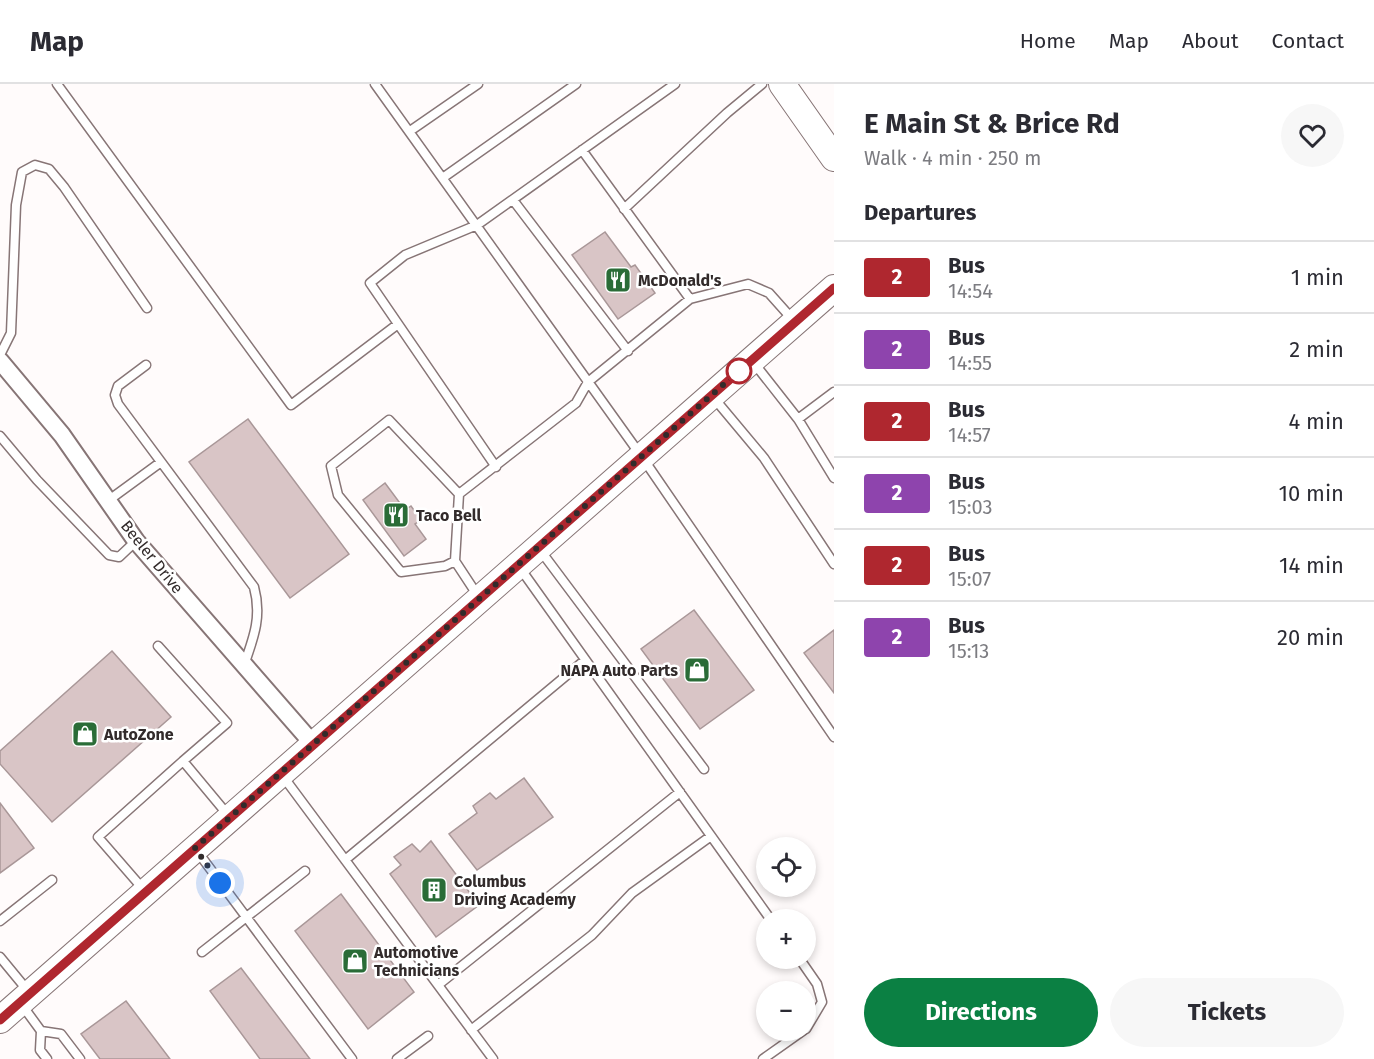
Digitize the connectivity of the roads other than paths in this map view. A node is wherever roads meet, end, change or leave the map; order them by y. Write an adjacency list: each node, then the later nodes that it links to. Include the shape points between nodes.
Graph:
1 (57, 84): 19 (lane, via 291,405)
2 (376, 84): 8 (lane)
3 (478, 84): 8 (lane)
4 (576, 84): 11 (lane)
5 (675, 84): 10 (lane)
6 (762, 84): 13 (lane)
7 (782, 84): 9 (main road)
8 (410, 131): 11 (lane)
9 (831, 147)
10 (582, 150): 12 (lane); 13 (lane)
11 (444, 177): 14 (lane)
12 (513, 200): 14 (lane); 20 (lane)
13 (624, 209): 16 (lane)
14 (477, 225): 19 (lane, via 405,255 370,283); 25 (lane)
15 (834, 288): 18 (main road)
16 (690, 299): 18 (lane, via 748,284 769,292); 20 (lane)
17 (147, 308): 21 (lane, via 64,187 49,169 34,165 22,172 16,205 10,333)
18 (795, 322): 22 (main road)
19 (398, 324): 32 (lane)
20 (628, 351): 25 (lane)
21 (0, 355)
22 (752, 360): 27 (main road); 28 (lane)
23 (0, 361): 35 (street, Beeler Drive, via 62,435)
24 (146, 365): 31 (lane, via 118,386 115,395)
25 (588, 382): 30 (lane); 32 (lane, via 576,403)
26 (834, 392): 28 (lane)
27 (712, 395): 30 (main road); 39 (lane, via 764,458)
28 (798, 419): 33 (lane)
29 (0, 436): 36 (lane, via 109,555 118,557)
30 (642, 457): 37 (main road); 45 (lane)
31 (161, 462): 35 (lane); 44 (lane, via 254,586 259,604 258,624)
32 (496, 467): 34 (lane)
33 (834, 478)
34 (459, 494): 38 (lane); 38 (lane, via 389,420 331,466 338,495 401,572)
35 (108, 500): 36 (street, Beeler Drive)
36 (136, 541): 44 (street, Beeler Drive)
37 (538, 547): 40 (main road); 48 (lane)
38 (455, 561): 41 (lane)
39 (834, 564)
40 (518, 565): 41 (main road); 43 (lane)
41 (480, 599): 46 (main road)
42 (158, 646): 47 (lane, via 227,723)
43 (585, 660): 50 (lane); 54 (lane)
44 (244, 665): 46 (street, Beeler Drive)
45 (834, 737)
46 (314, 745): 49 (main road)
47 (183, 761): 51 (lane); 57 (lane, via 98,837)
48 (704, 769)
49 (281, 774): 51 (main road); 54 (lane)
50 (680, 792): 52 (lane); 64 (lane)
51 (230, 818): 53 (main road)
52 (711, 836): 58 (lane); 68 (lane, via 632,893 592,935)
53 (195, 848): 57 (main road); 59 (lane)
54 (345, 860): 64 (lane)
55 (305, 871): 59 (lane)
56 (52, 880): 60 (lane)
57 (146, 892): 65 (main road)
58 (763, 909)
59 (246, 917): 61 (lane); 74 (lane)
60 (0, 921)
61 (202, 952)
62 (0, 957): 65 (lane)
63 (816, 983): 66 (lane, via 822,1002)
64 (438, 985): 68 (lane)
65 (25, 998): 67 (main road); 69 (lane)
66 (816, 1012)
67 (0, 1020)
68 (471, 1029): 76 (lane)
69 (42, 1031): 72 (lane, via 40,1050); 73 (lane, via 61,1034)
70 (428, 1036): 75 (lane)
71 (789, 1041): 77 (lane)
72 (47, 1059)
73 (80, 1059)
74 (352, 1059)
75 (397, 1059)
76 (493, 1059)
77 (763, 1059)

